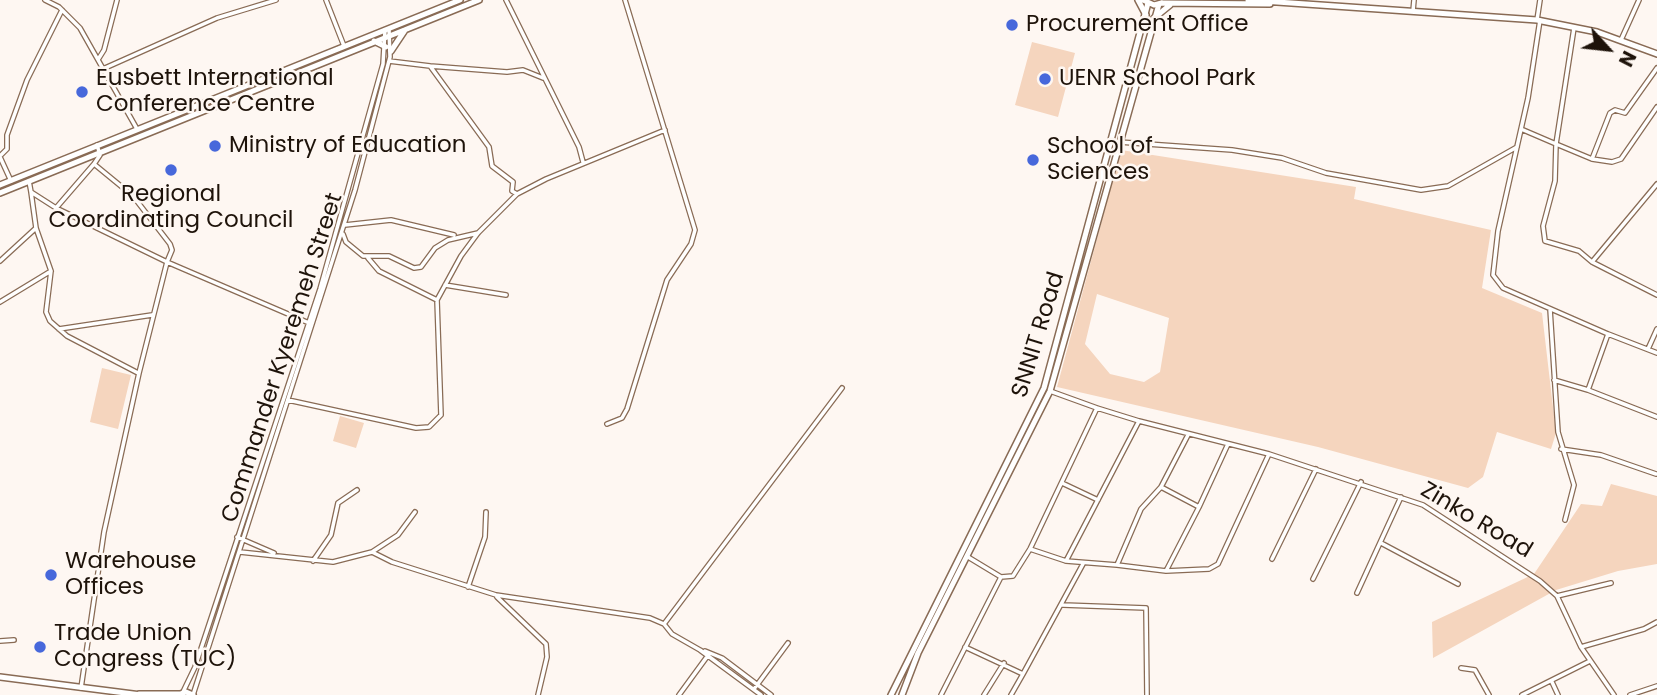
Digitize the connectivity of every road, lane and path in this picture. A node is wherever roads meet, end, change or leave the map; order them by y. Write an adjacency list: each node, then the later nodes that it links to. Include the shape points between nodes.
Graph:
1 (45, 0): 19 (street)
2 (60, 0): 19 (street)
3 (117, 0): 32 (street)
4 (276, 0): 35 (street, via 216,18)
5 (326, 0): 29 (street)
6 (460, 0): 26 (main road)
7 (479, 0): 25 (main road)
8 (506, 0): 38 (street)
9 (625, 0): 42 (street)
10 (1248, 0): 17 (main road)
11 (1413, 0): 20 (street)
12 (1540, 0): 23 (street)
13 (1639, 0): 27 (street)
14 (1145, 1): 15 (main road); 21 (main road, SNNIT Road); 21 (main road)
15 (1161, 3): 16 (main road); 22 (main road, SNNIT Road)
16 (1174, 3): 17 (main road); 22 (main road)
17 (1278, 3): 18 (main road)
18 (1331, 3): 20 (main road)
19 (60, 9): 32 (street, via 80,28); 47 (street, via 27,80 7,135 7,149)
20 (1413, 11): 23 (main road)
21 (1146, 15): 59 (main road, SNNIT Road)
22 (1154, 18): 43 (main road, SNNIT Road)
23 (1539, 20): 24 (main road); 40 (street)
24 (1575, 27): 27 (main road); 44 (street)
25 (406, 28): 26 (main road); 30 (main road)
26 (388, 32): 28 (main road); 29 (main road); 30 (street, Commander Kyeremeh Street)
27 (1621, 40): 31 (main road)
28 (374, 41): 30 (main road); 37 (main road)
29 (344, 46): 37 (main road)
30 (388, 49): 33 (street, Commander Kyeremeh Street)
31 (1657, 54)
32 (99, 58): 35 (street)
33 (386, 61): 34 (street); 62 (street, Commander Kyeremeh Street); 79 (street, Commander Kyeremeh Street)
34 (430, 66): 38 (street, via 523,70); 58 (street, via 489,147 492,166 513,182 512,191)
35 (105, 68): 41 (street)
36 (1657, 68): 48 (street, via 1625,113 1610,113)
37 (292, 70): 41 (main road); 46 (main road)
38 (543, 78): 49 (street)
39 (1657, 107): 48 (street, via 1621,159)
40 (1521, 129): 44 (street); 45 (street)
41 (137, 130): 46 (main road)
42 (665, 130): 49 (street); 95 (street, via 695,237 667,280 627,410 622,418)
43 (1119, 142): 45 (street, via 1233,150 1282,158 1326,173 1429,190 1465,178); 59 (main road, SNNIT Road)
44 (1556, 144): 48 (street); 70 (street, via 1555,181 1543,226 1545,241 1579,251)
45 (1517, 147): 77 (street, via 1493,275 1503,288)
46 (98, 149): 50 (street); 52 (main road); 53 (main road)
47 (0, 156): 51 (street)
48 (1592, 159)
49 (584, 163): 58 (street)
50 (94, 164): 60 (street); 69 (street, via 133,197 170,243)
51 (3, 170): 52 (street)
52 (11, 181): 55 (main road)
53 (29, 181): 56 (street); 57 (main road)
54 (1657, 184): 70 (street)
55 (0, 185)
56 (31, 192): 60 (street); 63 (street)
57 (0, 193)
58 (517, 194): 65 (street)
59 (1099, 204): 61 (main road, SNNIT Road)
60 (56, 208): 69 (street)
61 (1097, 212): 90 (main road, SNNIT Road); 141 (main road, SNNIT Road, via 1044,388)
62 (345, 225): 64 (street, Commander Kyeremeh Street); 66 (street, via 391,220)
63 (36, 228): 68 (street); 71 (street)
64 (342, 232): 67 (street, via 346,242); 80 (street, Commander Kyeremeh Street)
65 (478, 233): 66 (street); 72 (street)
66 (456, 236): 67 (street, via 435,248 421,267 389,256)
67 (368, 258): 75 (street, via 379,271)
68 (0, 261)
69 (167, 262): 78 (street); 79 (street)
70 (1592, 262): 74 (street)
71 (51, 271): 76 (street); 81 (street, via 46,312)
72 (445, 285): 73 (street); 75 (street)
73 (506, 295)
74 (1657, 295)
75 (437, 300): 91 (street, via 441,415 429,427)
76 (0, 302)
77 (1550, 309): 83 (street); 87 (street)
78 (153, 315): 81 (street); 86 (street)
79 (309, 323): 80 (street); 91 (street, Commander Kyeremeh Street)
80 (314, 325): 91 (street, Commander Kyeremeh Street)
81 (57, 329): 86 (street)
82 (1657, 329): 84 (street)
83 (1608, 334): 84 (street); 89 (street)
84 (1648, 349): 85 (street)
85 (1657, 353)
86 (138, 373): 155 (street, via 104,532)
87 (1554, 380): 89 (street); 98 (street)
88 (842, 388): 137 (street)
89 (1588, 390): 93 (street)
90 (1050, 391): 92 (street, Zinko Road); 120 (main road, SNNIT Road)
91 (287, 400): 112 (street, Commander Kyeremeh Street); 113 (street, Commander Kyeremeh Street)
92 (1097, 408): 94 (street, Zinko Road); 103 (street)
93 (1657, 418)
94 (1139, 421): 96 (street, Zinko Road); 107 (street)
95 (607, 424)
96 (1189, 435): 97 (street, Zinko Road); 104 (street)
97 (1227, 443): 99 (street, Zinko Road); 108 (street)
98 (1561, 449): 101 (street, via 1601,455); 111 (street, via 1574,485)
99 (1269, 454): 100 (street, Zinko Road); 126 (street, via 1218,564 1209,569)
100 (1317, 469): 102 (street, Zinko Road); 121 (street)
101 (1656, 474)
102 (1360, 482): 106 (street, Zinko Road); 128 (street)
103 (1061, 483): 107 (street); 115 (street)
104 (1161, 487): 108 (street); 125 (street, via 1141,509)
105 (357, 490): 122 (street, via 338,503 331,535)
106 (1401, 497): 114 (street); 134 (street, Zinko Road, via 1423,505)
107 (1098, 500): 123 (street)
108 (1199, 507): 126 (street)
109 (415, 512): 118 (street, via 398,535)
110 (486, 512): 131 (street, via 485,537)
111 (1565, 520)
112 (237, 537): 113 (street); 116 (street, Commander Kyeremeh Street)
113 (243, 539): 117 (street, Commander Kyeremeh Street); 119 (street)
114 (1381, 543): 130 (street); 132 (street)
115 (1030, 549): 123 (street); 127 (street, via 1013,576)
116 (233, 550): 117 (street); 156 (street, Commander Kyeremeh Street)
117 (240, 552): 119 (street); 158 (street, Commander Kyeremeh Street)
118 (372, 552): 122 (street, via 333,562); 131 (street)
119 (276, 554): 122 (street)
120 (968, 557): 127 (street); 141 (main road, SNNIT Road)
121 (1272, 559)
122 (313, 561)
123 (1066, 561): 124 (street)
124 (1083, 564): 125 (street); 135 (street)
125 (1117, 565): 126 (street)
126 (1166, 571)
127 (1001, 577): 142 (street)
128 (1313, 579)
129 (1611, 583): 134 (street)
130 (1458, 584)
131 (468, 588): 133 (street)
132 (1357, 593)
133 (496, 595): 137 (street); 159 (street, via 545,644 547,657)
134 (1558, 596): 143 (street, Zinko Road)
135 (1063, 605): 149 (street); 168 (street, via 1146,608)
136 (1657, 622): 143 (street)
137 (664, 624): 145 (street, via 672,634)
138 (15, 640): 139 (street)
139 (0, 641)
140 (788, 643): 152 (street)
141 (920, 643): 144 (main road, SNNIT Road)
142 (965, 647): 147 (street); 165 (street)
143 (1581, 647): 146 (street, Zinko Road)
144 (916, 652): 163 (main road, SNNIT Road); 164 (main road, SNNIT Road)
145 (709, 654): 152 (street); 154 (street); 160 (street)
146 (1590, 662): 151 (street); 172 (street, Zinko Road)
147 (1004, 663): 149 (street); 166 (street)
148 (1461, 668): 169 (street, via 1475,670)
149 (1023, 674): 167 (street)
150 (0, 677): 155 (main road)
151 (1552, 682): 170 (street); 171 (street)
152 (757, 683): 154 (street); 162 (street)
153 (1657, 686): 173 (street)
154 (754, 689): 161 (street)
155 (84, 691): 157 (main road)
156 (181, 694): 157 (main road); 158 (main road)
157 (140, 695)
158 (193, 695)
159 (537, 695)
160 (679, 695)
161 (761, 695)
162 (771, 695)
163 (891, 695)
164 (902, 695)
165 (941, 695)
166 (984, 695)
167 (1011, 695)
168 (1147, 695)
169 (1489, 695)
170 (1522, 695)
171 (1558, 695)
172 (1614, 695)
173 (1630, 695)

